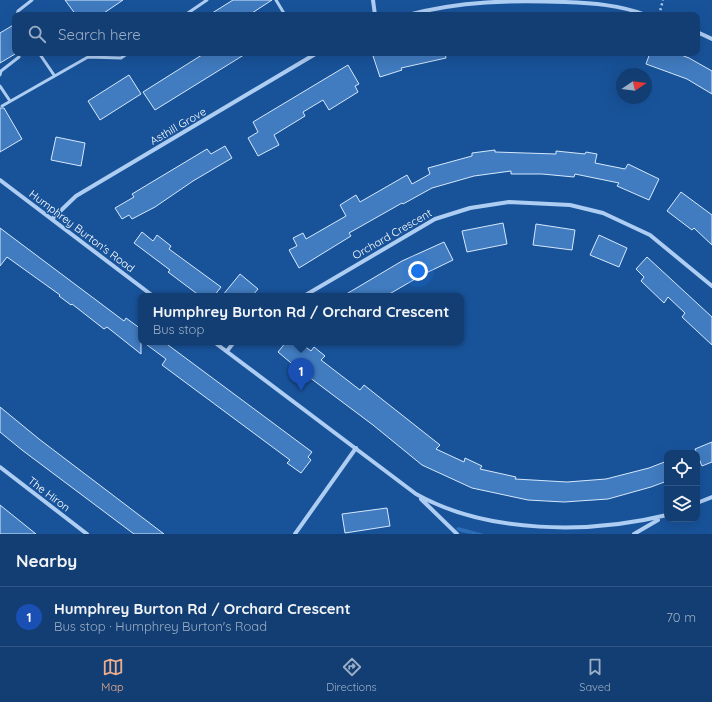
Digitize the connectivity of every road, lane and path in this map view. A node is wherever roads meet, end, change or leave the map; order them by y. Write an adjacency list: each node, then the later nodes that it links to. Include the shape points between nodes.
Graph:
1 (32, 0): 6 (lane)
2 (207, 0): 7 (lane)
3 (276, 0): 8 (lane)
4 (373, 0): 9 (street)
5 (663, 0): 12 (path)
6 (18, 12)
7 (189, 12)
8 (283, 12)
9 (375, 12)
10 (423, 12): 11 (street, via 475,2 520,0 600,4)
11 (638, 12)
12 (660, 12)
13 (700, 33): 14 (street)
14 (712, 39)
15 (41, 56): 21 (lane)
16 (124, 56): 21 (lane, via 88,58)
17 (313, 56): 19 (street, Asthill Grove)
18 (19, 58): 20 (lane)
19 (310, 58): 26 (street, Asthill Grove, via 76,196)
20 (0, 75)
21 (54, 75): 23 (lane)
22 (0, 86): 23 (lane)
23 (10, 101): 24 (lane)
24 (2, 106)
25 (0, 180): 26 (street, Humphrey Burton's Road)
26 (52, 219): 28 (street, Humphrey Burton's Road)
27 (712, 286): 29 (street, Orchard Crescent, via 650,235 609,216 570,205 509,202 470,208 435,220)
28 (149, 293)
29 (309, 293)
30 (218, 345): 32 (street)
31 (232, 345): 32 (street)
32 (227, 351): 33 (street)
33 (356, 448): 35 (street); 43 (street)
34 (0, 467): 42 (street, The Hiron)
35 (416, 494): 40 (street, via 441,508); 44 (street)
36 (712, 497): 37 (street)
37 (700, 502)
38 (664, 516): 41 (street, via 626,528)
39 (664, 517): 45 (street)
40 (517, 530)
41 (605, 531)
42 (87, 534)
43 (295, 534)
44 (457, 534)
45 (634, 534)

